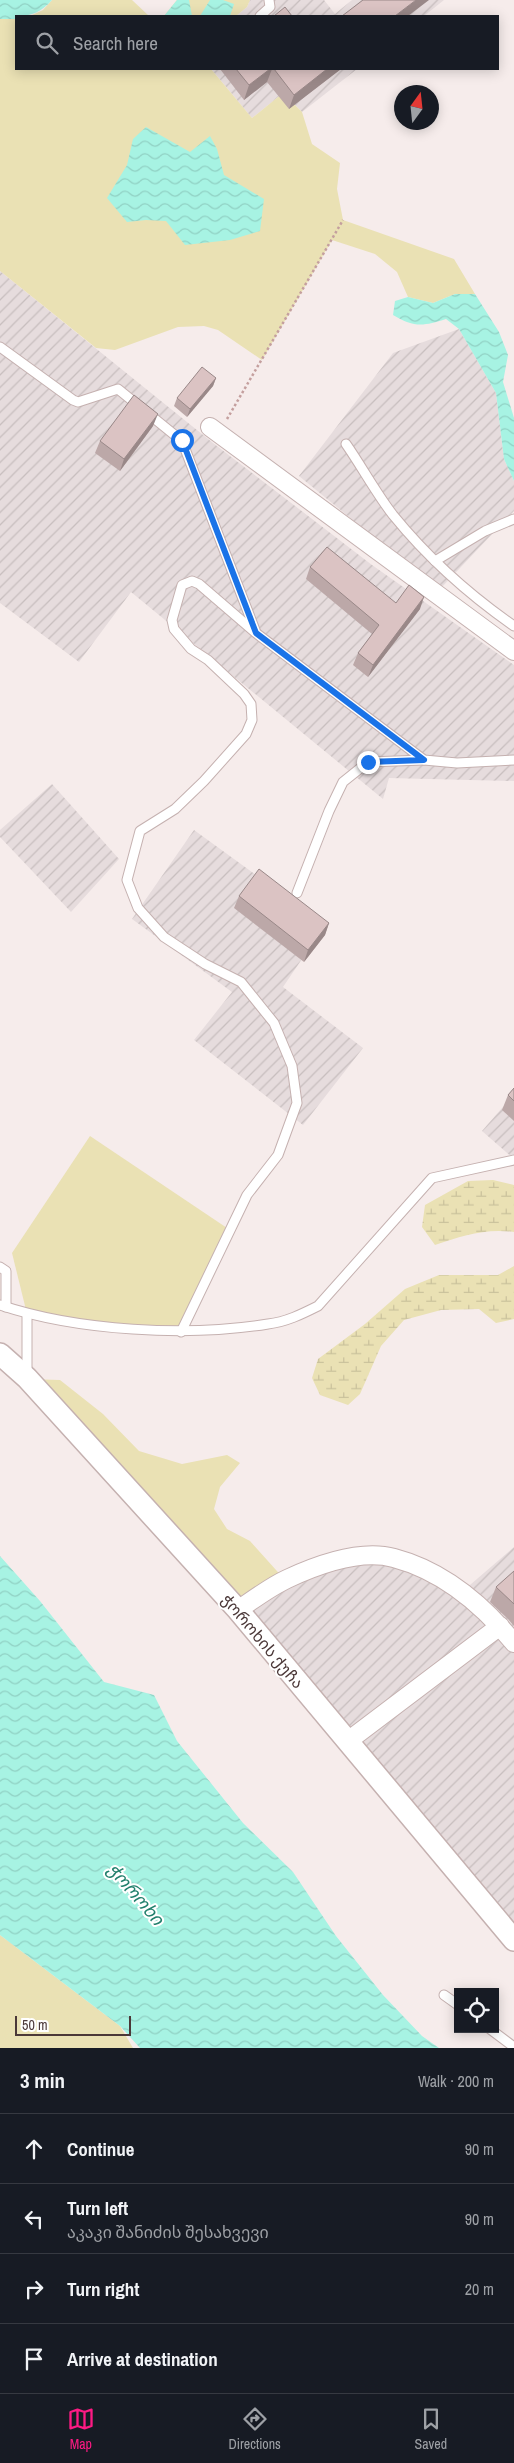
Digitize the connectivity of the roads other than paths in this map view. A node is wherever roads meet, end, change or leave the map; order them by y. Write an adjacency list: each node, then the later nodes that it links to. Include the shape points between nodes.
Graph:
1 (269, 0): 2 (lane, via 270,7)
2 (261, 15)
3 (1, 350): 9 (lane, via 78,402 118,389 182,440)
4 (214, 430): 10 (street)
5 (346, 444): 7 (lane, via 392,514)
6 (514, 519): 7 (lane, via 485,531)
7 (435, 561): 8 (lane, via 471,595)
8 (514, 626)
9 (256, 633): 11 (lane); 18 (lane, via 199,584 192,581 182,585 172,620 174,629 191,649 208,660 244,694 251,704 252,720 246,734 204,781 176,809 140,832 128,880 138,908 164,937 205,964 241,982 274,1023 292,1066 297,1103 278,1156 247,1196)
10 (514, 651)
11 (424, 760): 12 (lane, via 457,763); 13 (lane, via 368,762 343,782)
12 (514, 760)
13 (297, 893)
14 (514, 1160): 18 (lane, via 432,1178 318,1306 269,1324)
15 (0, 1267): 16 (lane, via 6,1272)
16 (3, 1306): 17 (lane)
17 (27, 1314): 18 (lane, via 114,1327); 20 (lane)
18 (181, 1332)
19 (0, 1354): 20 (street, ჭოროხის ქუჩა)
20 (27, 1378): 21 (street, ჭოროხის ქუჩა)
21 (238, 1610): 22 (street, via 286,1580 363,1556 393,1558 426,1570 463,1591); 24 (street, ჭოროხის ქუჩა)
22 (500, 1626): 23 (street); 24 (street)
23 (514, 1643)
24 (348, 1741): 25 (street, ჭოროხის ქუჩა)
25 (514, 1940)
26 (444, 1995): 27 (lane)
27 (454, 2002)
28 (495, 2033): 29 (lane)
29 (514, 2047)

